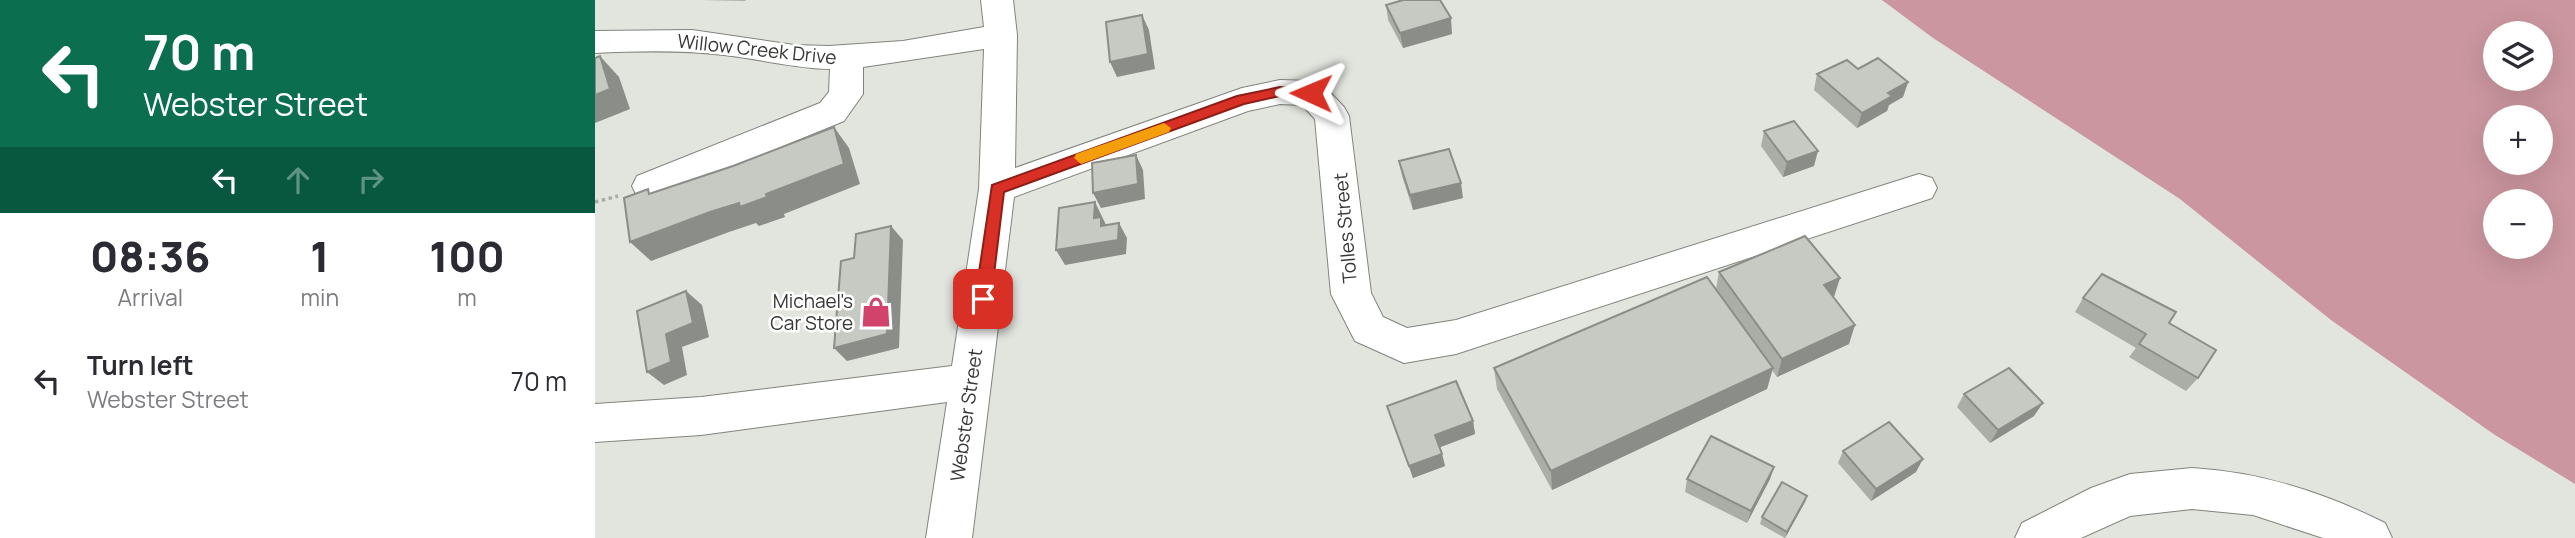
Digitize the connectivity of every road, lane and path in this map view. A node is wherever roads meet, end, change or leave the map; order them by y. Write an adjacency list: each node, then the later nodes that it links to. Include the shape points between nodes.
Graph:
1 (999, 17): 3 (street, Willow Creek Drive, via 946,46); 6 (street, Webster Street)
2 (595, 43): 3 (street, Willow Creek Drive, via 684,41 801,57)
3 (847, 58): 4 (street, via 846,94 832,112)
4 (650, 186)
5 (1919, 188): 6 (street, Tolles Street, via 1457,337 1405,345 1369,329 1351,294 1332,116 1311,93 1280,92 1242,100)
6 (997, 189): 7 (street, Webster Street)
7 (972, 381): 8 (street, via 701,416); 9 (street, Webster Street)
8 (595, 422)
9 (949, 538)
10 (2038, 538): 11 (street, via 2130,495 2178,489 2233,491 2286,502)
11 (2368, 538)

